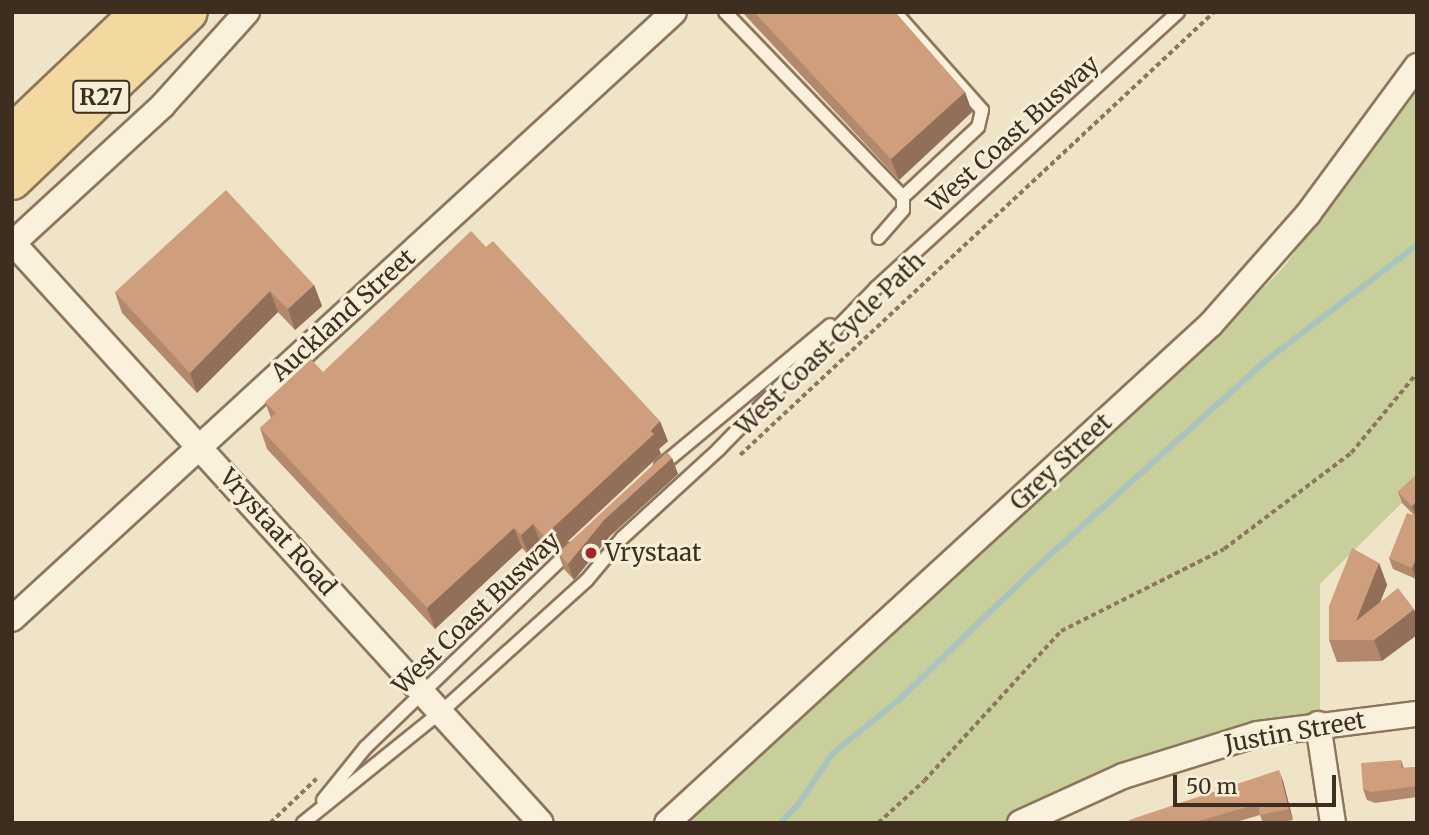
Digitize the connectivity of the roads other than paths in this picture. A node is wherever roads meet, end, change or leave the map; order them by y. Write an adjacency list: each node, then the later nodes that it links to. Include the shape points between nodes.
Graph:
1 (141, 12): 9 (main road, R27)
2 (188, 12): 10 (main road, R27)
3 (247, 12): 13 (street, via 162,106)
4 (674, 12): 15 (street, Auckland Street)
5 (725, 12): 11 (lane)
6 (895, 12): 11 (lane, via 982,110 978,127)
7 (1178, 12): 14 (lane, West Coast Busway)
8 (1417, 66): 25 (street, Grey Street, via 1308,214 1211,324)
9 (12, 135)
10 (12, 180)
11 (903, 197): 12 (lane, via 903,210)
12 (879, 237)
13 (13, 243): 15 (street, Vrystaat Road)
14 (876, 288): 16 (lane, West Coast Busway); 20 (lane, West Coast Busway, via 719,449 622,538 587,579)
15 (200, 446): 18 (street, Auckland Street); 19 (street, Vrystaat Road)
16 (651, 476)
17 (584, 537): 19 (lane, West Coast Busway)
18 (12, 619)
19 (424, 693): 20 (street, Vrystaat Road); 23 (lane, West Coast Busway, via 365,748)
20 (442, 711): 23 (lane, West Coast Busway); 24 (street, Vrystaat Road)
21 (1417, 714): 22 (street, Justin Street)
22 (1318, 724): 26 (street, Justin Street, via 1258,734 1183,756 1068,798); 27 (street)
23 (306, 820)
24 (541, 823)
25 (667, 823)
26 (1020, 823)
27 (1333, 823)

